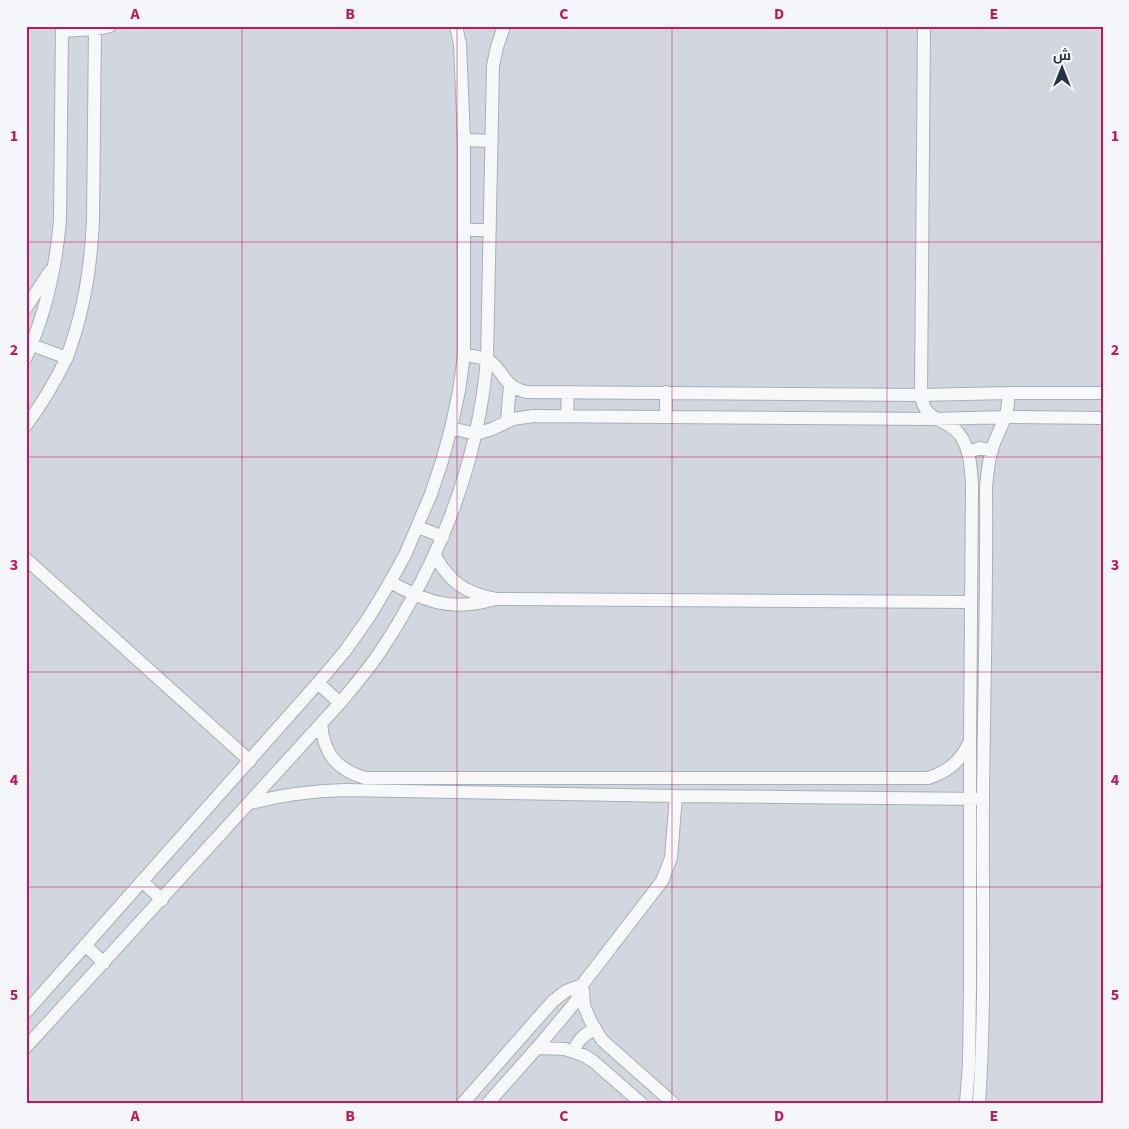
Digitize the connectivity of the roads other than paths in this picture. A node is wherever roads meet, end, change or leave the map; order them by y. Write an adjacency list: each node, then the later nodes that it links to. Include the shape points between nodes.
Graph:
1 (110, 26): 6 (street)
2 (456, 26): 7 (street, via 460,44)
3 (504, 26): 8 (street, via 493,66)
4 (924, 26): 22 (street)
5 (62, 28): 6 (street); 11 (street, via 60,220)
6 (95, 28): 15 (street, via 92,249 83,306)
7 (464, 140): 8 (street); 9 (street)
8 (492, 141): 10 (street)
9 (464, 230): 10 (street); 14 (street)
10 (490, 230): 16 (street)
11 (55, 263): 12 (street); 13 (street, via 46,304)
12 (26, 308)
13 (29, 351): 15 (street)
14 (464, 355): 16 (street); 30 (street)
15 (67, 358): 29 (street)
16 (487, 359): 17 (street); 31 (street)
17 (510, 385): 18 (street, via 527,392); 28 (street)
18 (568, 392): 19 (street); 23 (street)
19 (666, 392): 22 (street); 24 (street)
20 (1008, 393): 21 (street); 22 (street); 25 (street)
21 (1103, 393)
22 (921, 395): 27 (street, via 925,409)
23 (567, 416): 24 (street); 28 (street, via 526,416)
24 (666, 416): 27 (street)
25 (1006, 417): 26 (street); 27 (street); 32 (street)
26 (1103, 418)
27 (935, 419): 33 (street, via 953,428)
28 (507, 421): 31 (street)
29 (26, 424)
30 (452, 428): 31 (street); 36 (street)
31 (476, 434): 37 (street)
32 (992, 450): 33 (street, via 980,448); 35 (street)
33 (968, 452): 34 (street)
34 (973, 501): 35 (street); 43 (street)
35 (986, 501): 54 (street, via 985,678)
36 (418, 527): 37 (street); 40 (street)
37 (443, 537): 38 (street)
38 (435, 556): 41 (street); 42 (street, via 442,569 466,590)
39 (26, 559): 48 (street)
40 (390, 582): 41 (street); 44 (street, via 345,651)
41 (415, 595): 42 (street, via 430,601 464,605); 45 (street, via 379,652)
42 (496, 598): 43 (street)
43 (971, 602): 47 (street)
44 (318, 683): 45 (street); 48 (street)
45 (340, 703): 46 (street)
46 (321, 724): 49 (street, via 326,748 342,768 365,778); 55 (street)
47 (970, 741): 50 (street, via 965,752 949,769 928,778); 54 (street)
48 (250, 761): 56 (street)
49 (388, 778): 50 (street); 51 (street)
50 (596, 778): 52 (street)
51 (388, 792): 52 (street); 55 (street, via 306,792)
52 (596, 795): 53 (street)
53 (676, 796): 54 (street); 60 (street, via 670,858 662,881)
54 (976, 799): 61 (street)
55 (250, 803): 57 (street)
56 (142, 881): 57 (street); 58 (street)
57 (162, 900): 59 (street)
58 (85, 945): 59 (street); 62 (street)
59 (104, 963): 64 (street)
60 (582, 985): 63 (street, via 584,1006); 65 (street, via 573,1005); 67 (street, via 552,1001)
61 (976, 987): 71 (street); 72 (street, via 981,1064)
62 (26, 1012)
63 (595, 1029): 66 (street, via 581,1038); 70 (street, via 602,1040)
64 (26, 1047)
65 (537, 1048): 66 (street); 68 (street)
66 (573, 1052): 69 (street, via 593,1061)
67 (463, 1103)
68 (488, 1103)
69 (641, 1103)
70 (673, 1103)
71 (966, 1103)
72 (979, 1103)

